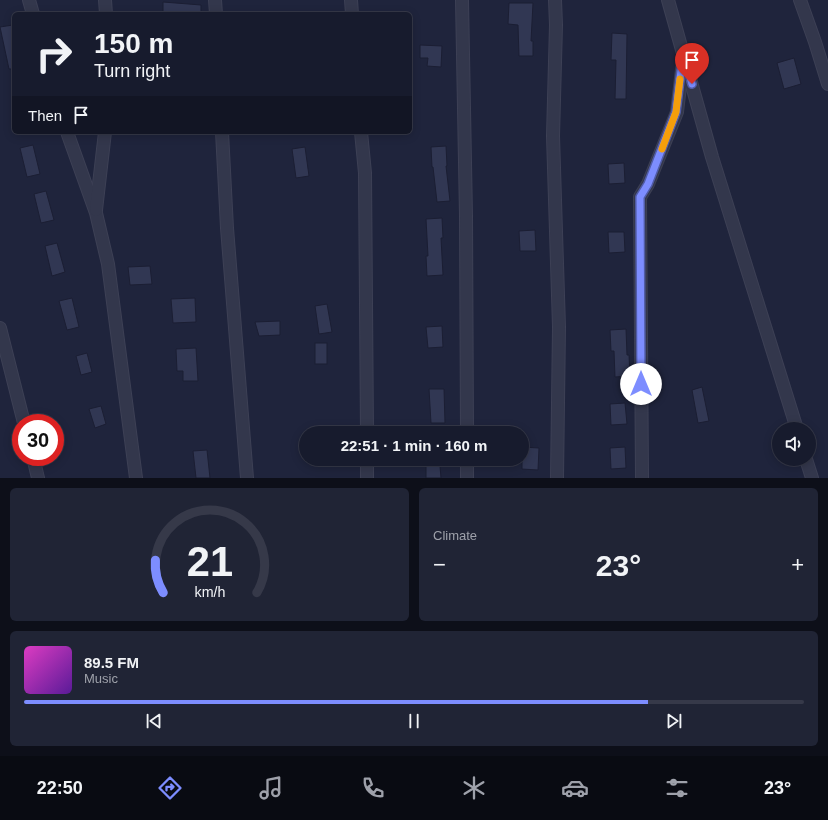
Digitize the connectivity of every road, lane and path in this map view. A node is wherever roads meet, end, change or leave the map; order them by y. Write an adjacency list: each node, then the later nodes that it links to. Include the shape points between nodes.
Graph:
1 (29, 0): 9 (street)
2 (105, 0): 10 (street)
3 (215, 0): 11 (street)
4 (351, 0): 12 (street)
5 (462, 0): 24 (street)
6 (556, 0): 34 (street, via 552,136 559,327)
7 (668, 0): 13 (street)
8 (800, 0): 14 (street)
9 (32, 12)
10 (106, 12)
11 (216, 12)
12 (352, 12)
13 (683, 54): 22 (street, via 712,157); 35 (street, via 676,112 648,184 640,197)
14 (828, 84)
15 (68, 134): 19 (street)
16 (105, 134): 19 (street)
17 (222, 134): 31 (street)
18 (361, 134): 23 (street, via 365,173)
19 (96, 213): 30 (street, via 108,264)
20 (0, 328): 21 (street)
21 (22, 414)
22 (795, 422)
23 (367, 426)
24 (467, 426)
25 (35, 466): 29 (street)
26 (367, 466): 32 (street)
27 (467, 466): 33 (street)
28 (808, 466): 36 (street)
29 (38, 478)
30 (136, 478)
31 (247, 478)
32 (367, 478)
33 (467, 478)
34 (557, 478)
35 (642, 478)
36 (812, 478)

